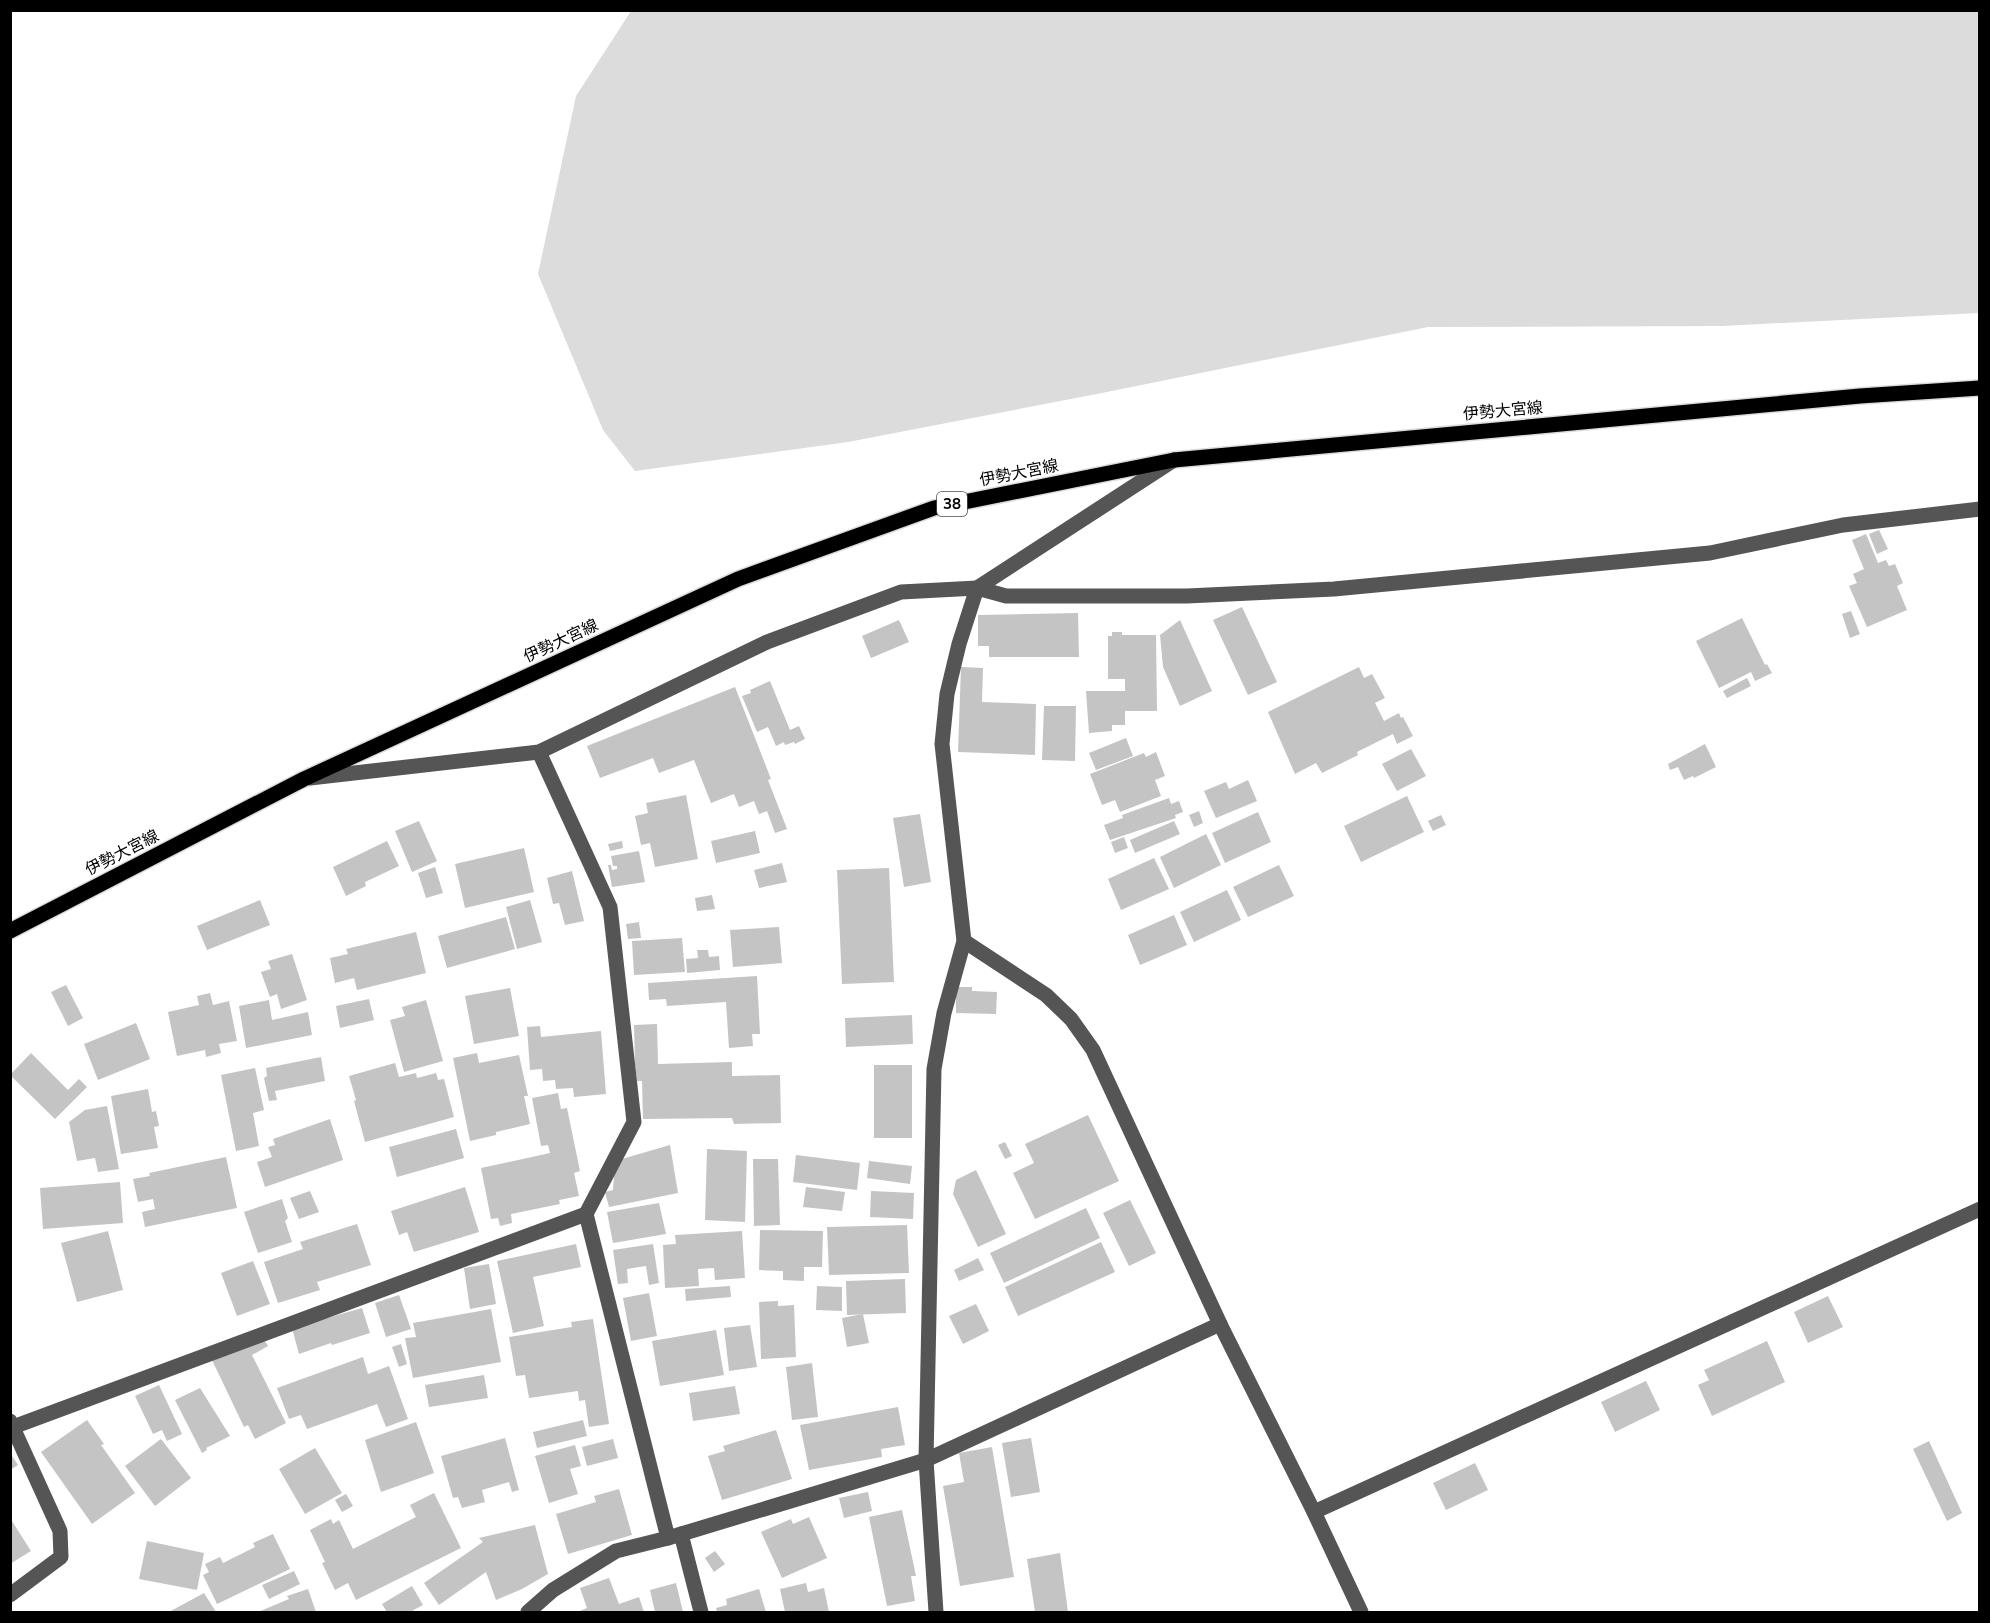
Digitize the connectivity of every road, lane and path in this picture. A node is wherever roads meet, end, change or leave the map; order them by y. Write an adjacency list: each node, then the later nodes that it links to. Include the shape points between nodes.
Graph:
1 (1980, 388): 2 (main road, 伊勢大宮線 / 38)
2 (1174, 460): 4 (street); 6 (main road, 伊勢大宮線 / 38, via 934,508 749,575)
3 (1980, 509): 4 (street, via 1843,525 1710,553 1334,589 1187,596 1006,597)
4 (977, 588): 5 (street, via 901,592 767,642); 8 (street, via 947,694 942,744)
5 (539, 752): 6 (street); 10 (street, via 610,907 634,1122)
6 (304, 778): 7 (main road, 伊勢大宮線 / 38)
7 (10, 931)
8 (964, 941): 11 (street, via 1046,995 1071,1019 1093,1050); 13 (street, via 944,1013 934,1069)
9 (1980, 1209): 14 (street)
10 (586, 1214): 12 (street); 15 (street)
11 (1220, 1324): 13 (street); 14 (street)
12 (12, 1424): 16 (street, via 60,1531 61,1557)
13 (926, 1460): 15 (street); 19 (street)
14 (1314, 1512): 20 (street)
15 (675, 1536): 17 (street, via 616,1551 553,1590); 18 (street)
16 (10, 1595)
17 (528, 1612)
18 (701, 1612)
19 (936, 1612)
20 (1361, 1612)

